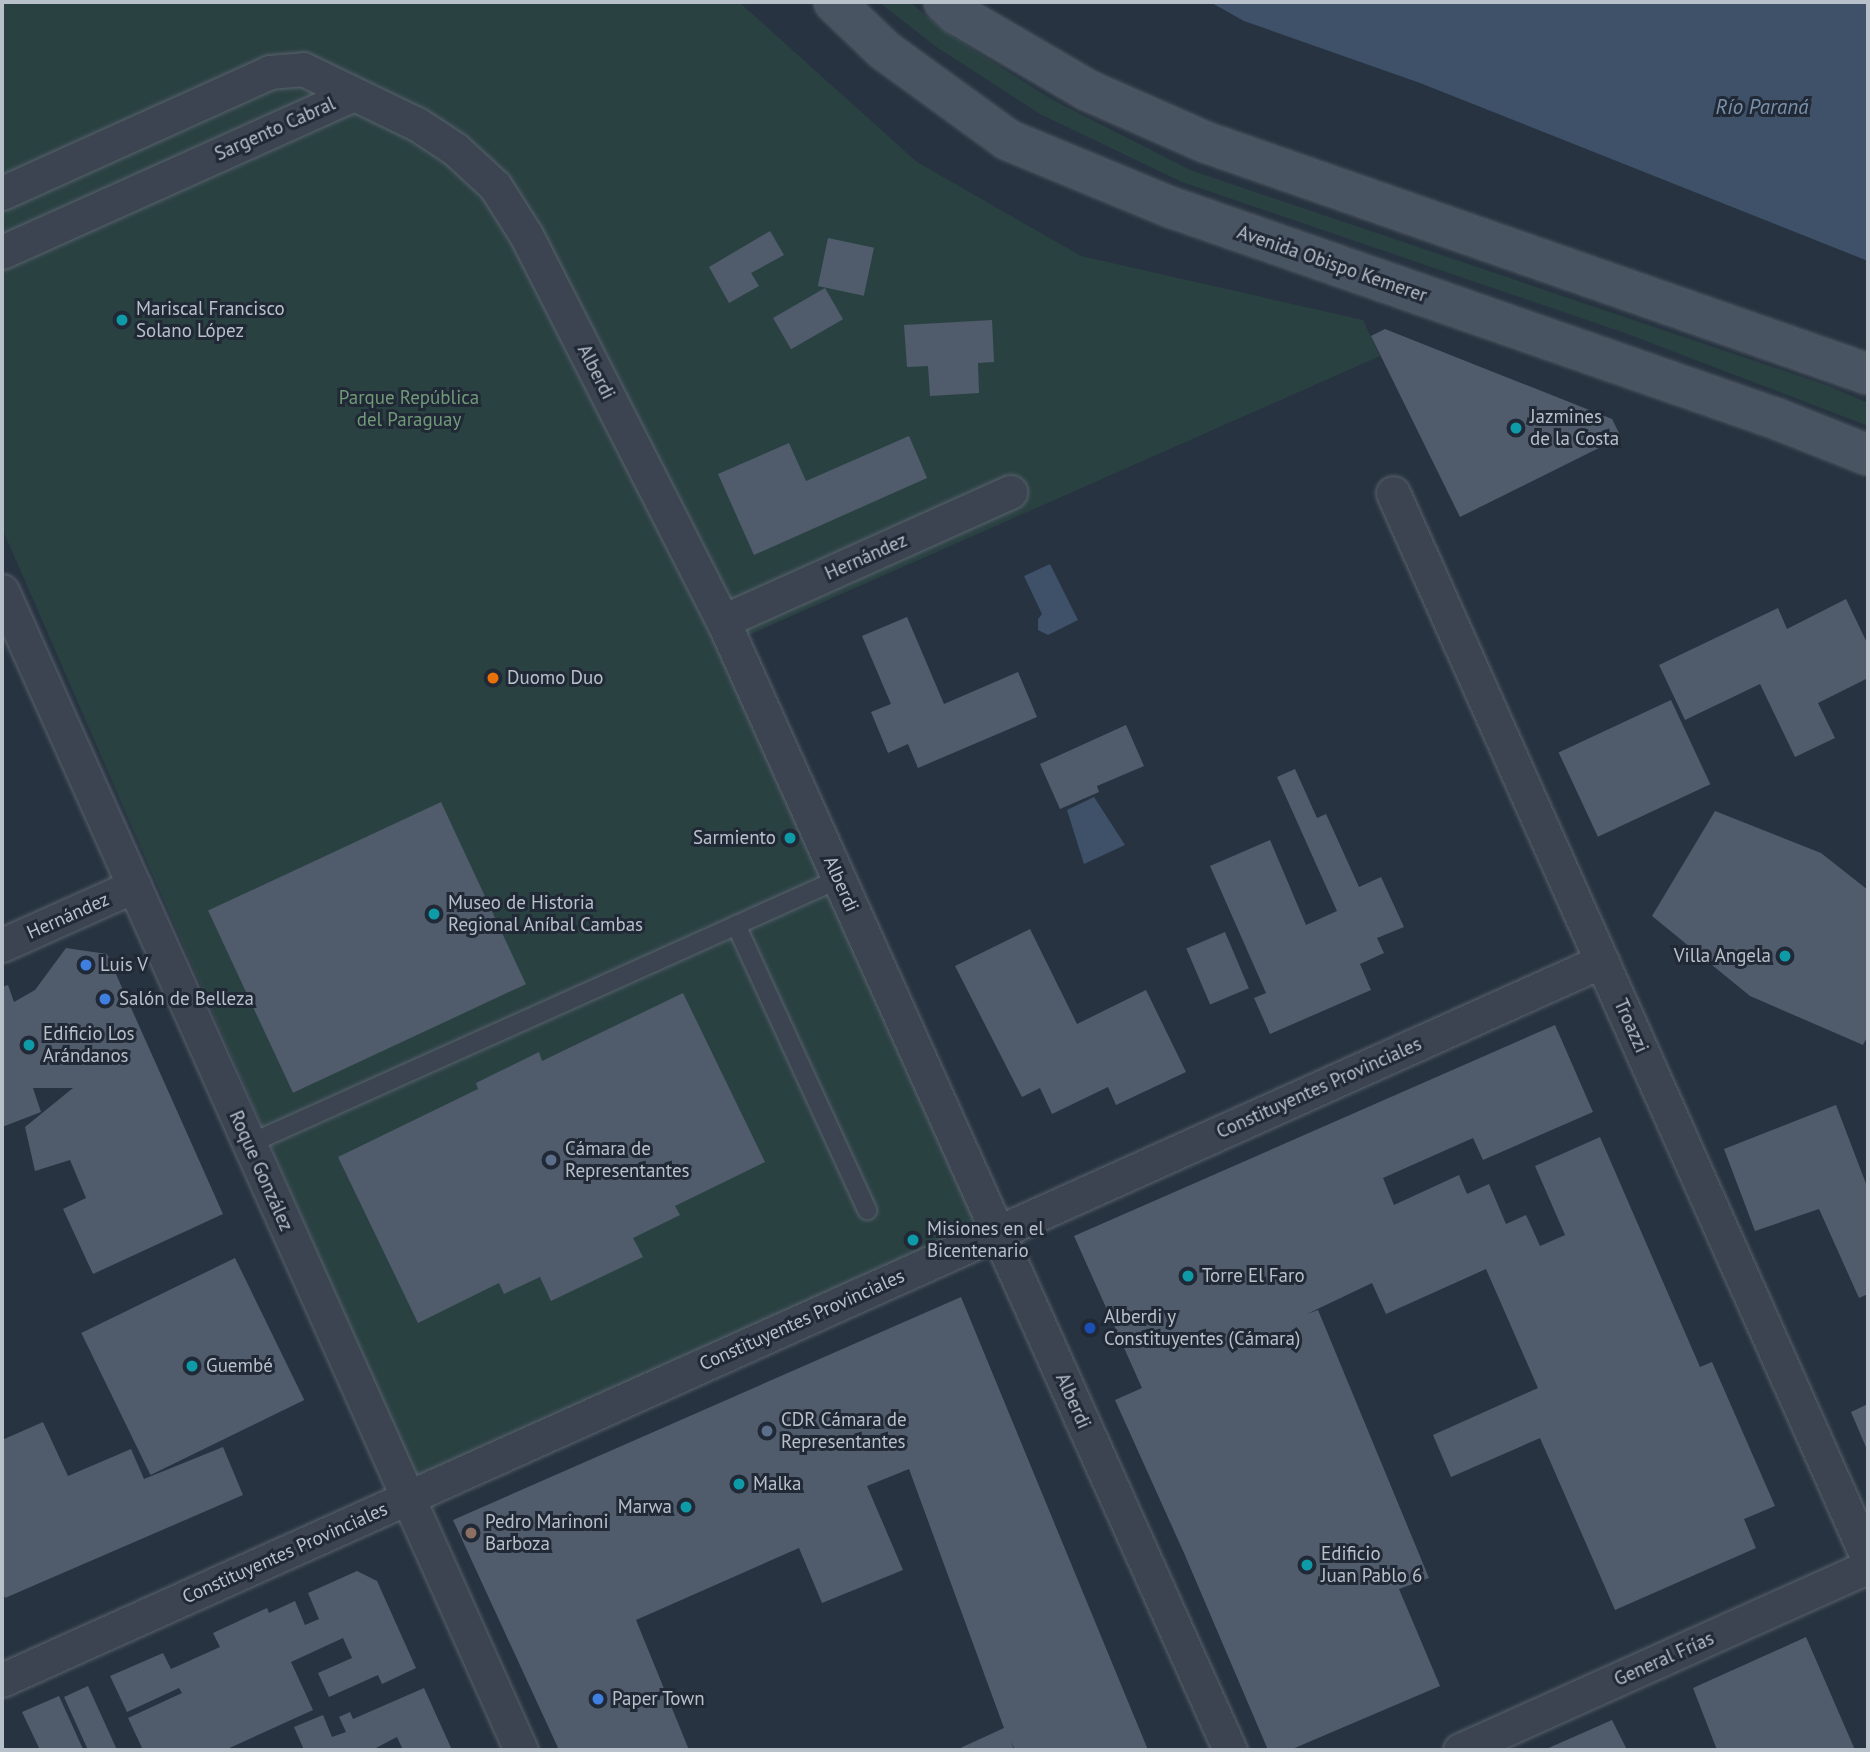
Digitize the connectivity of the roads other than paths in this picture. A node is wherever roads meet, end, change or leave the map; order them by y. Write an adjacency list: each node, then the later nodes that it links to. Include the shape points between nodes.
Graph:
1 (834, 2): 7 (main road, Avenida Obispo Kemerer, via 884,50 1008,140 1170,207)
2 (944, 2): 6 (main road, via 1087,90 1205,142)
3 (353, 94): 4 (street, Sargento Cabral, via 303,69 270,72); 5 (street, Sargento Cabral); 11 (street, Alberdi, via 417,124 455,149 495,186 526,235)
4 (2, 193)
5 (2, 252)
6 (1868, 374)
7 (1868, 455)
8 (1010, 492): 11 (street, Hernández)
9 (1393, 494): 16 (street, Troazzi)
10 (2, 591): 13 (street, Roque González)
11 (723, 621): 12 (street, Alberdi)
12 (839, 879): 14 (lane); 19 (street, Alberdi)
13 (134, 886): 15 (street, Hernández); 17 (street, Roque González)
14 (736, 925): 17 (lane); 18 (lane)
15 (2, 945)
16 (1602, 961): 19 (street, Constituyentes Provinciales); 21 (street, Troazzi)
17 (249, 1144): 20 (street, Roque González)
18 (867, 1210)
19 (997, 1232): 20 (street, Constituyentes Provinciales); 25 (street, Alberdi)
20 (408, 1498): 23 (street, Constituyentes Provinciales); 24 (street, Roque González)
21 (1868, 1559)
22 (1868, 1567): 26 (street, General Frías)
23 (2, 1680)
24 (521, 1750)
25 (1230, 1750)
26 (1460, 1750)

